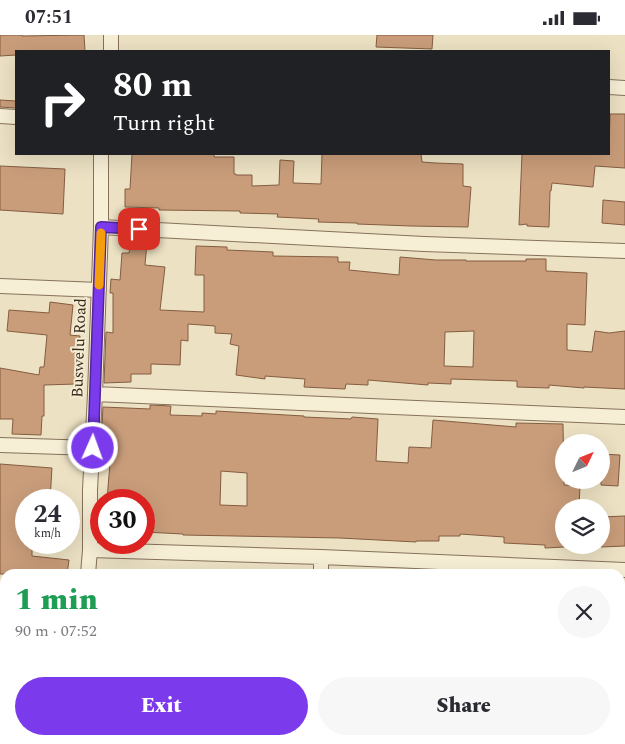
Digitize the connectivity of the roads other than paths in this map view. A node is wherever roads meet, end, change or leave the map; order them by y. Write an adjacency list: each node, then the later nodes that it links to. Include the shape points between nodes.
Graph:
1 (111, 35): 2 (street)
2 (111, 50)
3 (610, 87): 4 (street)
4 (625, 88)
5 (0, 116): 6 (street)
6 (15, 117)
7 (102, 155): 8 (street, Buswelu Road)
8 (101, 227): 9 (street); 11 (street, Buswelu Road)
9 (625, 251)
10 (0, 286): 11 (street)
11 (99, 290): 12 (street, Buswelu Road)
12 (95, 394): 13 (street); 15 (street, Buswelu Road)
13 (625, 417)
14 (0, 445): 15 (street)
15 (93, 448): 16 (street, Buswelu Road)
16 (90, 489)
17 (90, 550): 20 (street, Buswelu Road)
18 (155, 552): 19 (street)
19 (321, 557): 21 (street); 22 (street)
20 (88, 569)
21 (321, 569)
22 (602, 569)

